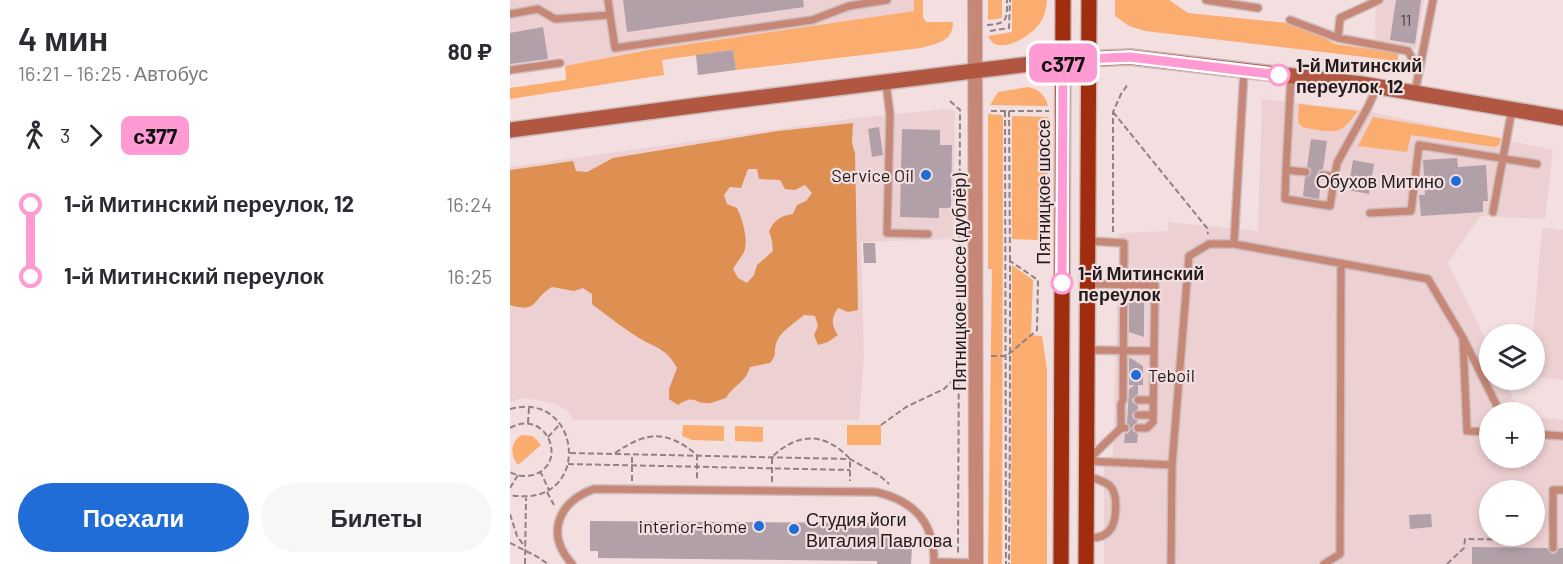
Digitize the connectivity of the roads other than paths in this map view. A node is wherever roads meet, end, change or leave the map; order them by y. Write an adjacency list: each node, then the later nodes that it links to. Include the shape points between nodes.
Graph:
1 (608, 0): 11 (lane)
2 (887, 0): 11 (lane, via 849,6 812,20 615,48)
3 (975, 0): 20 (street, Пятницкое шоссе (дублёр))
4 (1063, 0): 15 (main road, Пятницкое шоссе)
5 (1089, 0): 14 (main road)
6 (1206, 0): 9 (lane)
7 (1379, 0): 13 (lane, via 1340,18)
8 (1433, 0): 19 (lane)
9 (1258, 8)
10 (510, 14): 11 (lane, via 538,9 555,19)
11 (610, 15)
12 (1290, 20): 13 (lane)
13 (1338, 38): 19 (lane, via 1408,51)
14 (1089, 59): 15 (main road); 18 (main road, via 1130,57); 37 (main road)
15 (1063, 60): 20 (main road); 64 (main road, Пятницкое шоссе)
16 (560, 63): 17 (lane)
17 (510, 70)
18 (1244, 70): 21 (main road); 38 (lane)
19 (1419, 71): 24 (lane)
20 (976, 72): 22 (main road); 62 (street, Пятницкое шоссе (дублёр))
21 (1291, 76): 23 (main road); 30 (lane)
22 (886, 83): 27 (main road); 36 (lane, via 890,115 887,233)
23 (1377, 87): 24 (main road); 33 (lane)
24 (1415, 92): 25 (main road)
25 (1512, 109): 26 (main road); 28 (lane)
26 (1563, 118)
27 (510, 130)
28 (1503, 157): 29 (lane); 34 (lane); 35 (lane, via 1419,145 1411,211)
29 (1537, 164)
30 (1286, 170): 31 (lane); 33 (lane, via 1285,199 1330,206)
31 (1306, 172)
32 (1322, 175): 33 (lane)
33 (1334, 176)
34 (1493, 212)
35 (1370, 213)
36 (928, 234)
37 (1089, 241): 40 (main road); 41 (lane, via 1124,243)
38 (1234, 244): 39 (lane); 55 (lane, via 1209,244 1189,256)
39 (1341, 263): 42 (lane, via 1428,279); 67 (lane, via 1340,554)
40 (1088, 284): 41 (lane); 43 (main road)
41 (1123, 285): 44 (lane); 45 (lane, via 1155,285)
42 (1463, 338): 48 (lane); 52 (lane, via 1467,431)
43 (1088, 350): 44 (lane); 56 (main road)
44 (1123, 350): 45 (lane); 56 (lane, via 1123,428)
45 (1154, 351): 47 (lane)
46 (1137, 400): 47 (lane)
47 (1153, 400): 50 (lane)
48 (1495, 402)
49 (1137, 415): 50 (lane)
50 (1153, 415): 51 (lane, via 1147,428)
51 (1138, 428)
52 (1479, 432)
53 (1545, 435): 54 (lane)
54 (1563, 436)
55 (1172, 465): 56 (lane); 66 (lane)
56 (1087, 468): 58 (main road); 58 (lane, via 1110,486 1115,495 1115,522 1106,534)
57 (1563, 490): 59 (lane, via 1553,490)
58 (1086, 538): 65 (main road)
59 (1553, 548)
60 (934, 563): 61 (lane); 63 (lane, via 935,547 914,507 876,492 594,489 582,493 561,515 557,528 558,542)
61 (958, 563): 62 (lane)
62 (976, 563)
63 (572, 564)
64 (1061, 564)
65 (1086, 564)
66 (1171, 564)
67 (1324, 564)

